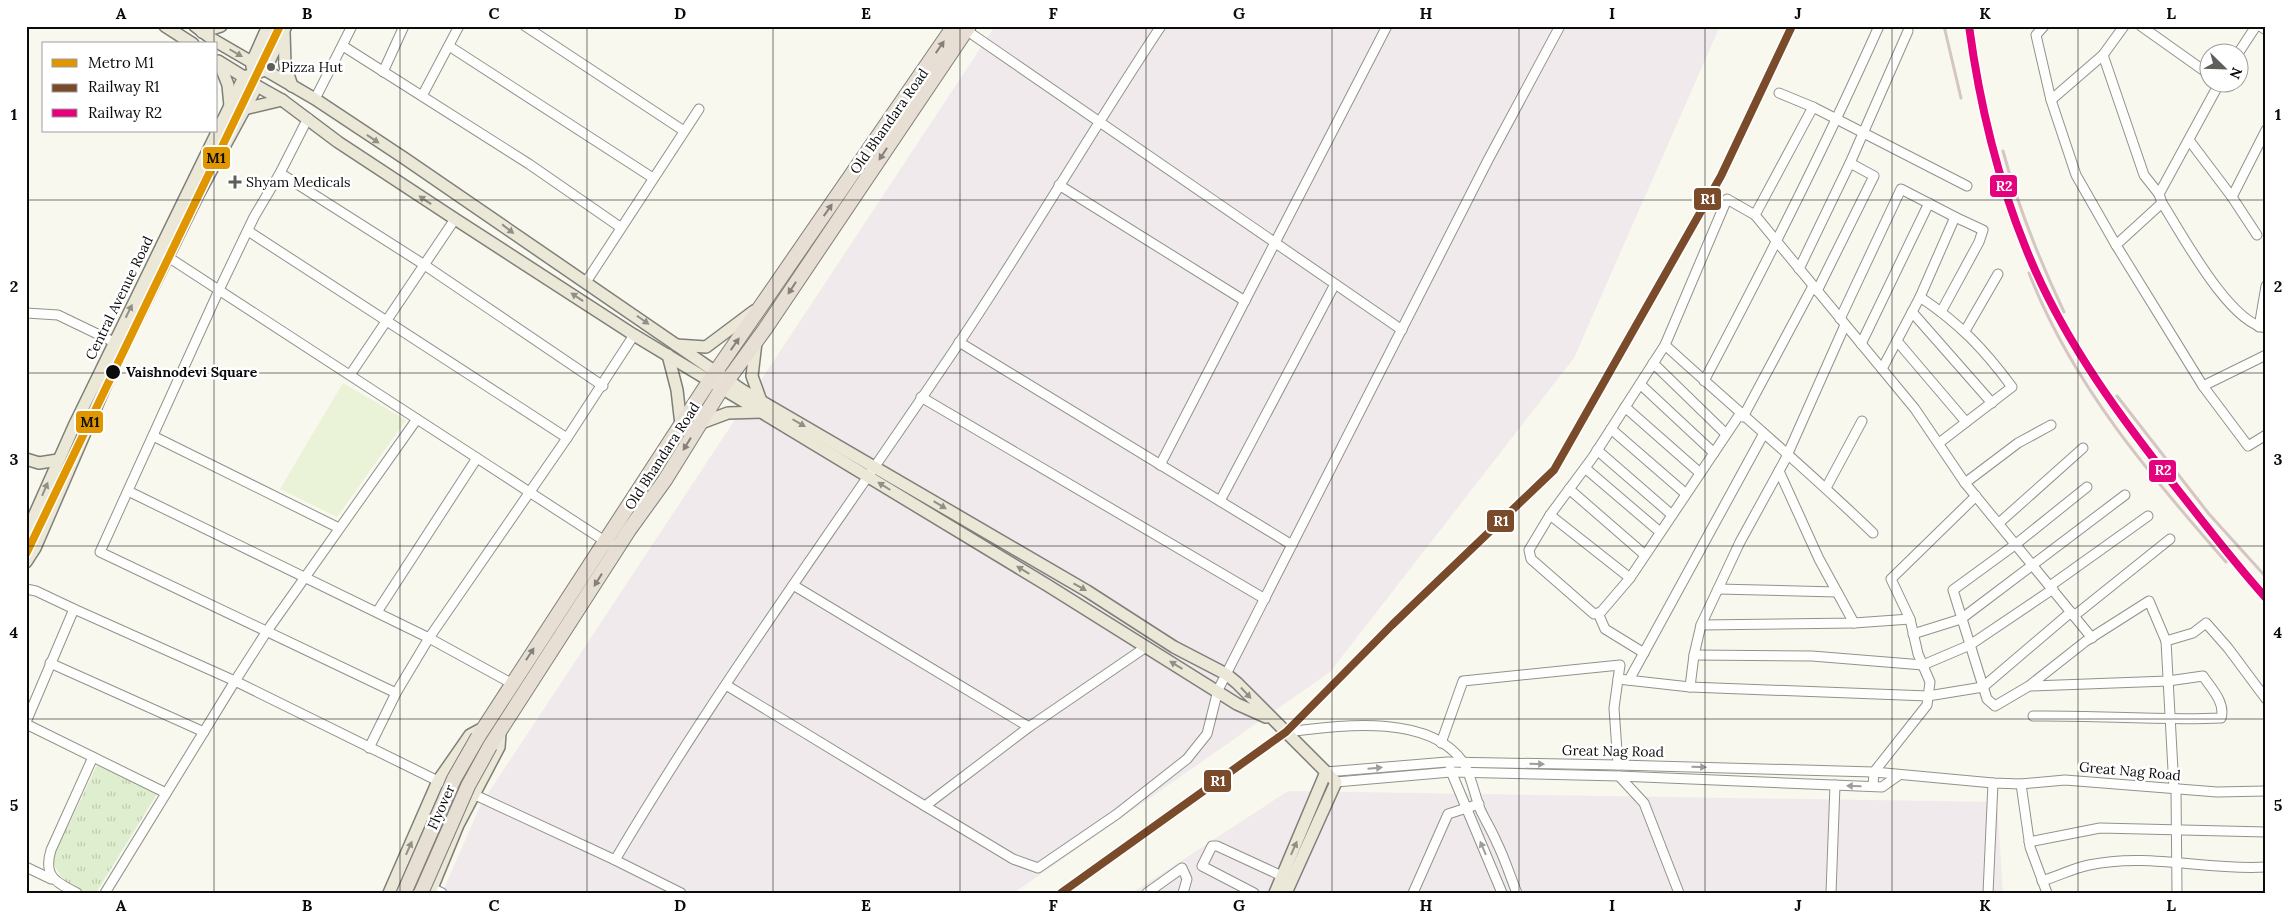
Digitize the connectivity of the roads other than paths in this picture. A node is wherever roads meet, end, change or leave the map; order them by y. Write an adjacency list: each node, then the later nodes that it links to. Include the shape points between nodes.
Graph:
1 (165, 26): 24 (main road)
2 (221, 26): 20 (main road)
3 (268, 26): 30 (main road)
4 (352, 26): 26 (street)
5 (404, 26): 33 (street)
6 (459, 26): 27 (street)
7 (525, 26): 51 (street)
8 (1161, 26): 48 (street)
9 (1387, 26): 70 (street)
10 (1560, 26): 92 (street)
11 (1878, 26): 47 (street)
12 (2032, 26): 23 (street)
13 (2044, 26): 23 (street)
14 (2124, 26): 28 (street)
15 (2141, 26): 31 (street)
16 (2256, 26): 25 (street)
17 (2260, 26): 21 (street)
18 (963, 27): 48 (street); 68 (highway, Old Bhandara Road)
19 (285, 28): 32 (main road); 35 (main road, via 285,65)
20 (198, 29): 30 (main road, one-way to 30)
21 (2266, 30)
22 (1908, 31): 53 (street)
23 (2036, 35): 41 (street)
24 (189, 42)
25 (2246, 42)
26 (343, 46): 33 (street); 39 (street)
27 (450, 46): 38 (street); 57 (street)
28 (2103, 55): 41 (street); 61 (street, via 2144,175)
29 (218, 61): 34 (main road); 42 (main road, via 228,85)
30 (252, 62): 32 (main road); 34 (main road)
31 (2200, 68)
32 (265, 70): 34 (main road); 35 (main road)
33 (383, 72): 38 (street)
34 (251, 79): 40 (main road); 42 (main road, Central Avenue Road); 44 (main road)
35 (292, 86): 39 (main road)
36 (2215, 92): 54 (street)
37 (1779, 93): 43 (street)
38 (422, 96): 66 (street, via 530,164)
39 (315, 99): 77 (main road, one-way to 77)
40 (282, 100): 44 (main road); 46 (main road)
41 (2051, 100): 72 (street, via 2076,175)
42 (230, 106): 49 (main road, Central Avenue Road, one-way to 42)
43 (1813, 107): 47 (street); 63 (street)
44 (244, 109): 73 (main road)
45 (698, 109): 51 (street)
46 (308, 118): 56 (street); 65 (main road, one-way to 46, via 338,142)
47 (1837, 120): 53 (street); 71 (street)
48 (1098, 122): 58 (street); 70 (street)
49 (218, 130)
50 (2266, 130): 60 (street)
51 (684, 131): 57 (street)
52 (217, 132): 96 (main road, Central Avenue Road, one-way to 52)
53 (1862, 132): 55 (street); 59 (street)
54 (2189, 140): 60 (street); 61 (street)
55 (1850, 163): 75 (street); 80 (street, via 1874,176)
56 (280, 173): 67 (street); 74 (street)
57 (653, 178): 66 (street)
58 (1059, 185): 84 (street); 98 (street)
59 (1968, 186)
60 (2232, 197): 69 (street)
61 (2161, 199): 72 (street); 91 (street, via 2230,306)
62 (1929, 203): 64 (street); 90 (street, via 1901,189); 99 (street)
63 (1755, 215): 71 (street); 101 (street, via 1727,199)
64 (1955, 216): 82 (street); 88 (street, via 1983,230)
65 (455, 219): 74 (street); 94 (main road, one-way to 65)
66 (620, 227): 77 (street)
67 (248, 231): 81 (street); 89 (street)
68 (821, 232): 83 (highway, Old Bhandara Road); 97 (highway, one-way to 97)
69 (2257, 235)
70 (1274, 243): 78 (street); 84 (street)
71 (1777, 243): 75 (street); 108 (street)
72 (2116, 245): 111 (street)
73 (168, 258): 81 (street); 165 (main road, via 113,368)
74 (423, 264): 89 (street); 110 (street)
75 (1800, 270): 80 (street)
76 (1998, 274): 93 (street)
77 (586, 282): 100 (main road, one-way to 100)
78 (1335, 284): 92 (street); 151 (street)
79 (2266, 286): 85 (street)
80 (1815, 288): 90 (street); 116 (street)
81 (219, 290): 106 (street); 127 (street)
82 (1920, 298): 87 (street); 88 (street)
83 (765, 301): 100 (main road, via 706,347); 107 (highway, Old Bhandara Road, one-way to 83)
84 (1245, 301): 137 (street)
85 (2264, 303): 91 (street)
86 (26, 312): 96 (street, via 58,315)
87 (1912, 312): 95 (street); 113 (street)
88 (1941, 312): 93 (street)
89 (386, 320): 106 (street); 128 (street)
90 (1843, 322): 99 (street); 133 (street)
91 (2263, 328)
92 (1402, 330): 163 (street)
93 (1965, 332): 113 (street, via 1989,356 2012,387)
94 (634, 335): 102 (main road); 110 (street)
95 (1896, 341): 105 (street); 119 (street)
96 (114, 342): 136 (main road, Central Avenue Road)
97 (756, 342): 107 (highway); 114 (main road, via 752,376)
98 (959, 342): 112 (street); 137 (street)
99 (1861, 344): 105 (street)
100 (676, 345): 107 (main road)
101 (1665, 345): 104 (street); 108 (street)
102 (668, 355): 107 (main road); 121 (main road)
103 (2266, 355): 111 (street)
104 (1654, 363): 109 (street); 124 (street)
105 (1882, 369): 129 (street, via 1916,409)
106 (350, 375): 117 (street)
107 (719, 380): 114 (main road); 120 (highway); 121 (highway, Old Bhandara Road)
108 (1704, 381): 116 (street)
109 (1640, 384): 115 (street); 132 (street)
110 (603, 386): 128 (street)
111 (2203, 386): 125 (street, via 2248,446)
112 (921, 396): 139 (street); 176 (street)
113 (1992, 403): 119 (street)
114 (762, 407): 120 (main road, via 728,413); 139 (main road)
115 (1625, 407): 123 (street); 141 (street)
116 (1741, 415): 124 (street); 126 (street)
117 (417, 419): 134 (street); 156 (street)
118 (1862, 420): 144 (street)
119 (1966, 422): 129 (street)
120 (701, 423): 162 (highway, one-way to 162)
121 (681, 425): 162 (highway, Old Bhandara Road)
122 (2051, 425): 142 (street, via 2018,443)
123 (1611, 429): 131 (street); 148 (street)
124 (1726, 434): 132 (street)
125 (2266, 434)
126 (1763, 435): 133 (street); 192 (street)
127 (153, 436): 146 (street); 156 (street)
128 (567, 438): 147 (street)
129 (1939, 443): 142 (street)
130 (2083, 448): 155 (street)
131 (1597, 450): 138 (street); 153 (street)
132 (1714, 453): 141 (street)
133 (1787, 456): 140 (street); 144 (street)
134 (477, 458): 147 (street); 178 (street)
135 (26, 459): 136 (main road, via 39,463)
136 (58, 460): 159 (main road, Central Avenue Road, one-way to 136)
137 (1160, 465): 151 (street)
138 (1585, 468): 145 (street); 157 (street)
139 (870, 470): 170 (street); 191 (main road, one-way to 139); 196 (main road, one-way to 196, via 1087,591 1174,646)
140 (1779, 471): 173 (street); 175 (street)
141 (1700, 473): 148 (street)
142 (1965, 483): 150 (street)
143 (2087, 487): 161 (street)
144 (1826, 488): 158 (street)
145 (1569, 489): 152 (street); 164 (street)
146 (128, 491): 167 (street); 185 (street, via 100,552)
147 (531, 492): 162 (street); 187 (street)
148 (1686, 494): 153 (street)
149 (2125, 495): 166 (street)
150 (1976, 496): 155 (street); 182 (street, via 1892,579)
151 (1220, 501): 163 (street)
152 (1550, 515): 168 (street); 179 (street, via 1530,550 1531,559 1594,614)
153 (1672, 515): 157 (street)
154 (2148, 516): 171 (street)
155 (1999, 523): 161 (street)
156 (339, 528): 167 (street)
157 (1660, 532): 164 (street)
158 (1873, 533)
159 (26, 534)
160 (2170, 539): 180 (street)
161 (2016, 544): 166 (street); 181 (street, via 1952,590)
162 (612, 545): 201 (highway, Old Bhandara Road, one-way to 162); 218 (highway, Flyover, one-way to 218)
163 (1292, 545): 176 (street)
164 (1646, 555): 168 (street)
165 (26, 562)
166 (2034, 566): 171 (street); 181 (street)
167 (304, 578): 178 (street); 185 (street)
168 (1630, 578): 179 (street)
169 (26, 580): 174 (street)
170 (793, 585): 202 (street); 214 (street)
171 (2052, 588): 180 (street); 190 (street)
172 (26, 589): 174 (street)
173 (1718, 589): 175 (street); 184 (street)
174 (36, 591): 177 (street)
175 (1837, 592): 183 (street)
176 (1265, 599): 196 (street)
177 (74, 608): 194 (street); 200 (street)
178 (377, 612): 187 (street)
179 (1598, 613): 192 (street, via 1605,628)
180 (2072, 614): 188 (street); 205 (street)
181 (1961, 619): 186 (street); 190 (street)
182 (1910, 620): 183 (street); 186 (street)
183 (1854, 623): 184 (street)
184 (1701, 625): 193 (street)
185 (266, 631): 200 (street); 207 (street)
186 (1913, 634): 195 (street)
187 (430, 638): 201 (street); 207 (street)
188 (2092, 638): 189 (street, via 2149,601); 203 (street)
189 (2166, 641): 199 (street); 209 (street, via 2193,633 2206,623)
190 (1970, 645): 195 (street); 205 (street)
191 (1146, 647): 206 (main road, one-way to 191); 214 (street)
192 (1644, 653): 198 (street)
193 (1694, 655): 195 (street, via 1812,656); 204 (street)
194 (50, 663): 213 (street); 215 (street)
195 (1923, 665): 208 (street, via 1930,682)
196 (1226, 674): 206 (street); 211 (main road, one-way to 211)
197 (1618, 679): 198 (street); 219 (street, via 1620,665 1463,681); 224 (street, via 1614,708)
198 (1629, 680): 204 (street)
199 (2168, 681): 203 (street); 212 (street); 212 (street, via 2203,676 2223,711 2221,718)
200 (235, 682): 215 (street); 220 (street)
201 (512, 683): 216 (highway, Old Bhandara Road)
202 (726, 685): 242 (street); 247 (street)
203 (2029, 686): 205 (street, via 1995,706 1987,699)
204 (1690, 687): 208 (street)
205 (1982, 687): 208 (street)
206 (1218, 690): 211 (main road, via 1237,704); 242 (street, via 1207,734 1187,759 1117,814 1038,868 1013,859)
207 (396, 693): 220 (street)
208 (1928, 696): 227 (street, via 1928,705)
209 (2266, 699)
210 (2033, 716): 212 (street, via 2095,715)
211 (1270, 719): 217 (main road)
212 (2170, 720): 237 (street)
213 (26, 723): 221 (street)
214 (1029, 727): 242 (street)
215 (204, 732): 239 (street)
216 (483, 732): 231 (main road, Old Bhandara Road, via 470,735); 258 (highway, Flyover, bridge, via 454,779)
217 (1286, 732): 219 (street, via 1354,724 1417,732); 225 (main road)
218 (500, 733): 240 (main road, via 499,747); 254 (highway, Flyover, bridge, via 468,786)
219 (1444, 745): 222 (street); 223 (street)
220 (369, 748): 231 (street)
221 (93, 757): 239 (street); 252 (street, via 48,857 48,873)
222 (1447, 762): 223 (street, Great Nag Road); 225 (street, Great Nag Road, one-way to 222); 226 (street)
223 (1464, 762): 224 (street, Great Nag Road, one-way to 224); 228 (street)
224 (1618, 765): 227 (street, Great Nag Road, one-way to 227)
225 (1326, 772): 232 (main road); 251 (main road, one-way to 225)
226 (1451, 772): 228 (street); 232 (street); 243 (street)
227 (1874, 772): 229 (street, Great Nag Road); 236 (street)
228 (1467, 773): 230 (street); 241 (street)
229 (1899, 775): 233 (street, Great Nag Road); 236 (street, via 1882,787)
230 (1619, 776): 235 (street); 268 (street, via 1644,803)
231 (438, 782): 240 (street); 257 (main road, Old Bhandara Road, one-way to 231)
232 (1336, 782): 264 (main road)
233 (1993, 783): 234 (street, Great Nag Road); 270 (street)
234 (2021, 784): 237 (street, Great Nag Road, via 2065,780); 246 (street)
235 (1834, 785): 236 (street, one-way to 235); 269 (street)
236 (1873, 786)
237 (2175, 789): 238 (street, Great Nag Road); 244 (street)
238 (2266, 791)
239 (166, 793): 256 (street)
240 (473, 794): 247 (street); 254 (main road)
241 (1479, 804): 243 (street); 267 (street)
242 (925, 806)
243 (1465, 808): 265 (street, via 1448,814); 266 (street, one-way to 243)
244 (2176, 829): 245 (street); 246 (street, via 2100,828); 248 (street)
245 (2266, 832)
246 (2029, 842): 253 (street)
247 (615, 860): 259 (street)
248 (2176, 862): 250 (street); 253 (street, via 2090,865); 272 (street)
249 (26, 867): 252 (street)
250 (2266, 867)
251 (1282, 876): 262 (street, via 1212,846 1202,866); 263 (main road)
252 (56, 881): 255 (street)
253 (2042, 881): 271 (street)
254 (431, 891)
255 (77, 893)
256 (105, 893)
257 (389, 893)
258 (404, 893)
259 (681, 893)
260 (1147, 893): 261 (street, via 1182,868 1187,879)
261 (1183, 893)
262 (1254, 893)
263 (1275, 893)
264 (1286, 893)
265 (1413, 893)
266 (1502, 893)
267 (1517, 893)
268 (1679, 893)
269 (1831, 893)
270 (1988, 893)
271 (2047, 893)
272 (2177, 893)

